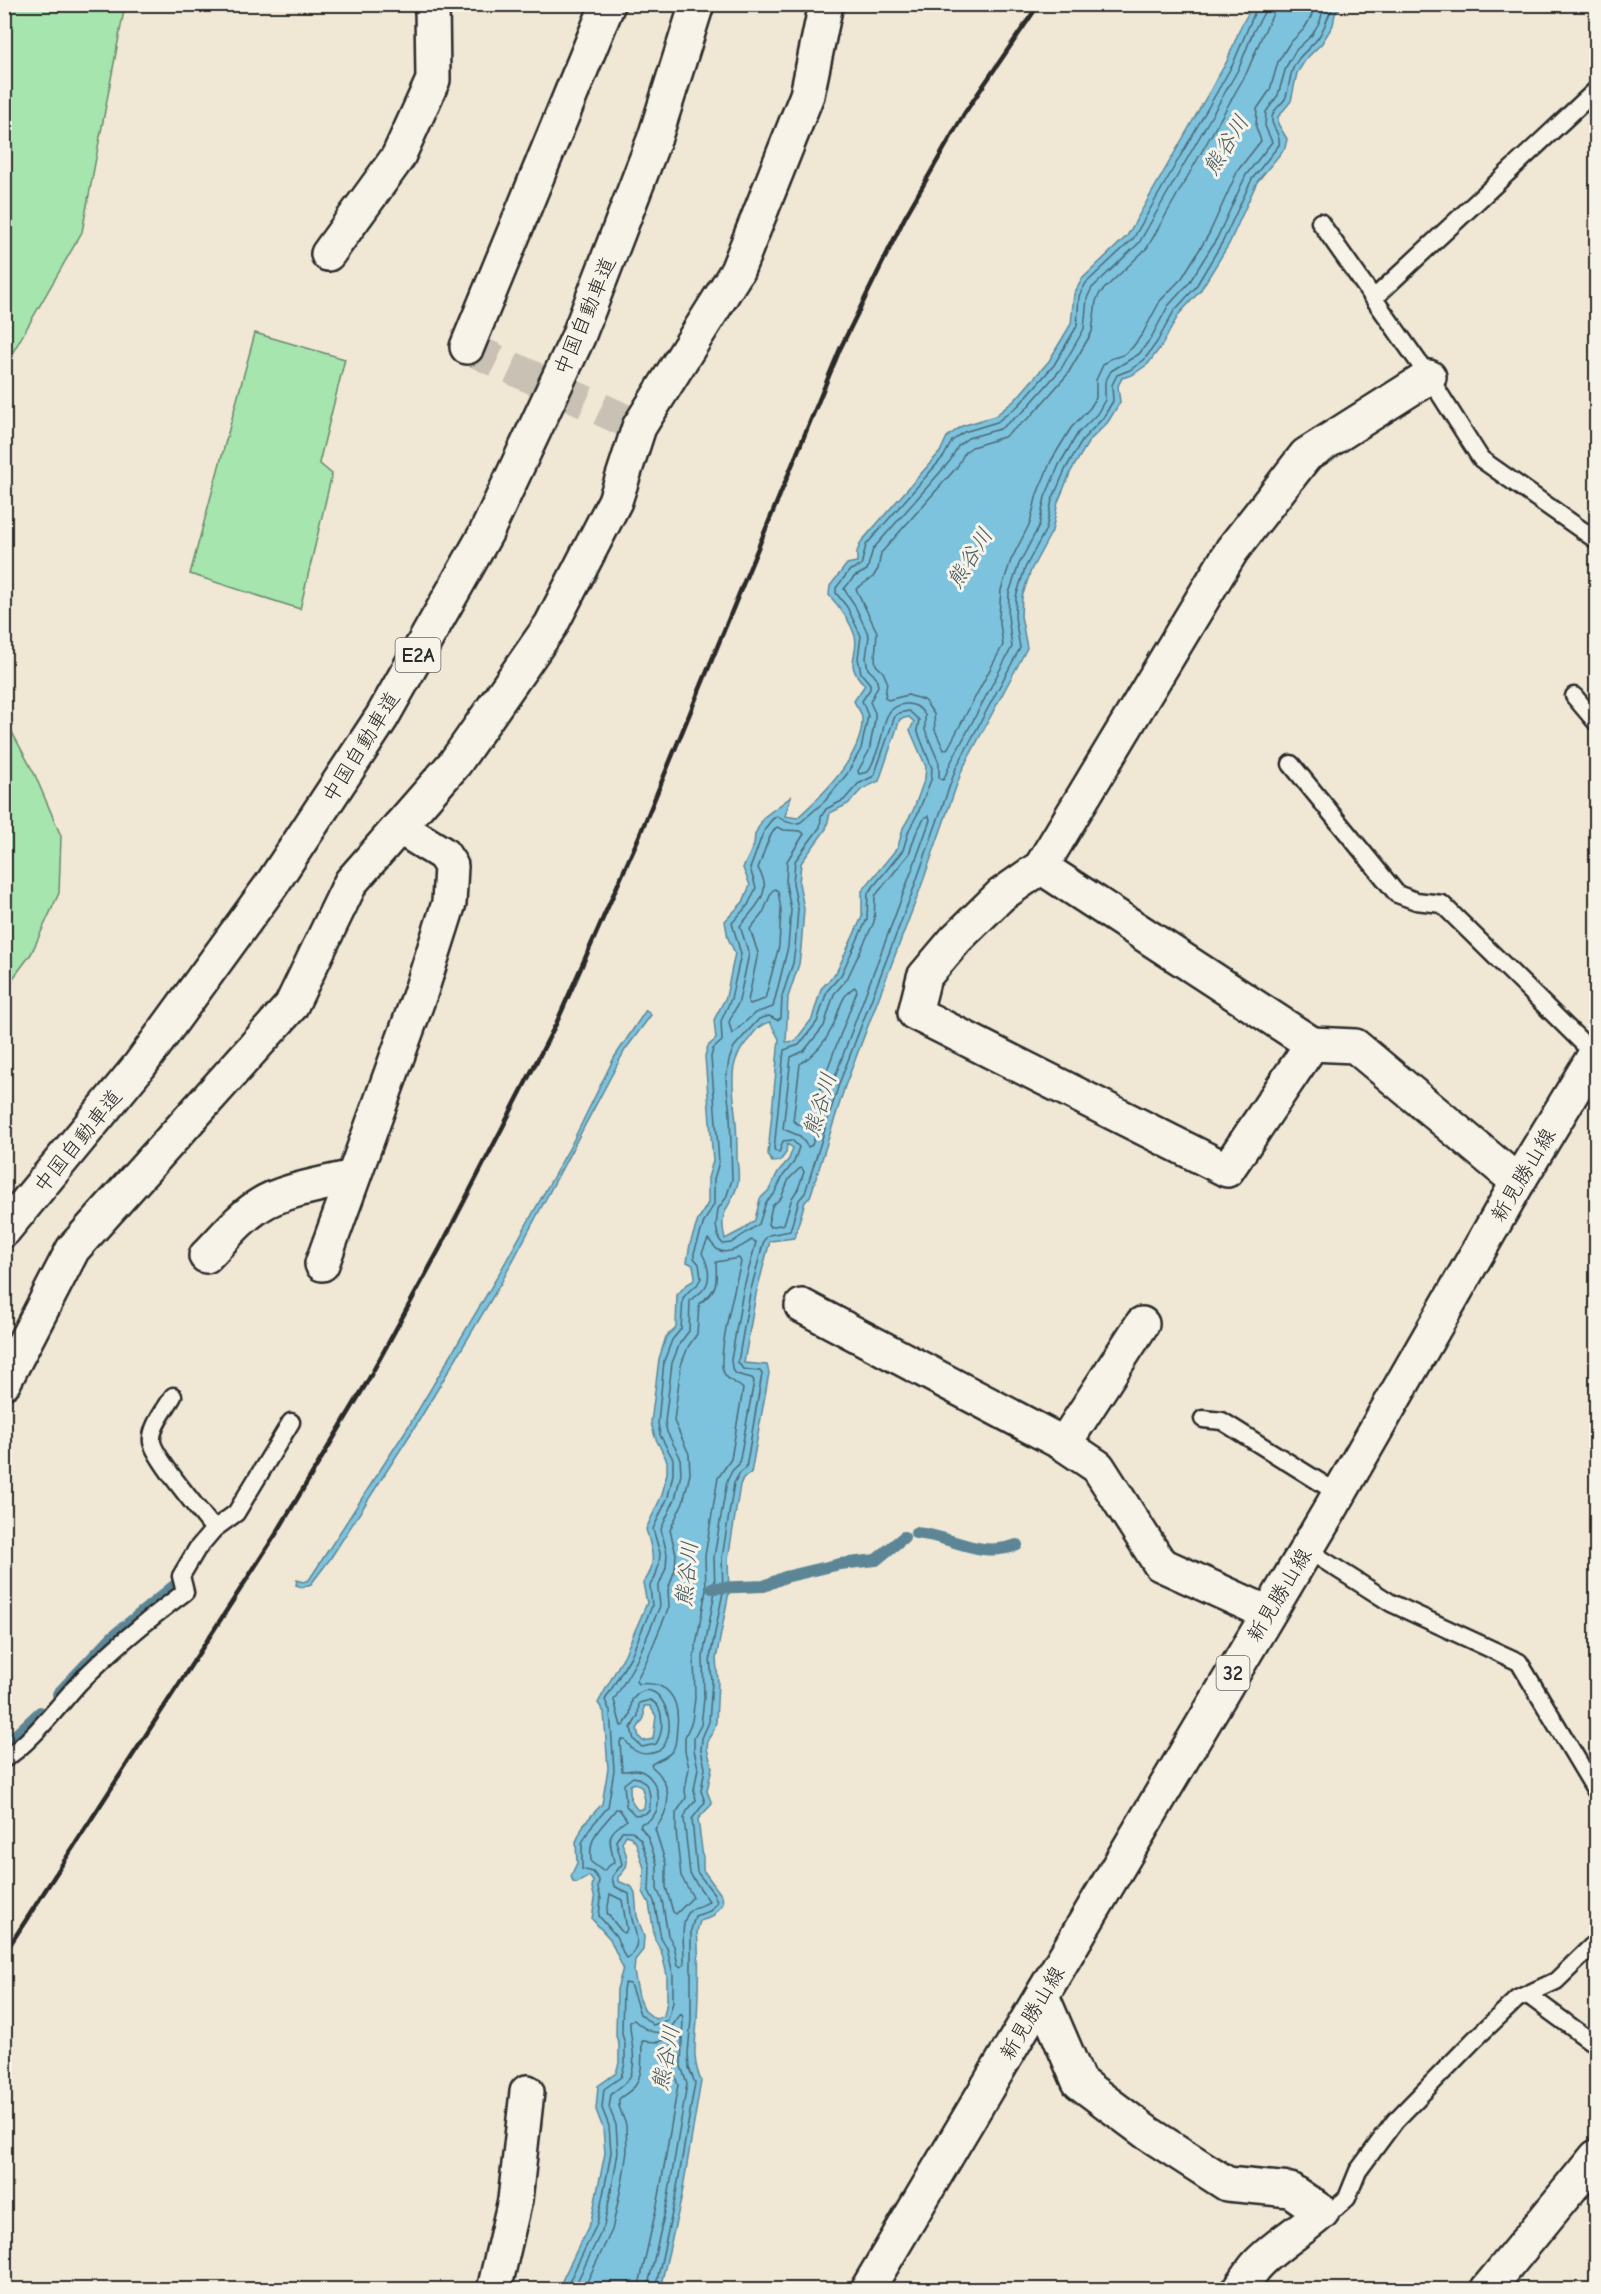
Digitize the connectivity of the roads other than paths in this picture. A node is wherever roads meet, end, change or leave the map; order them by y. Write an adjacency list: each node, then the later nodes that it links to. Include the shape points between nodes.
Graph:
1 (432, 4): 7 (main road, via 433,80 398,157)
2 (608, 4): 9 (main road)
3 (697, 4): 21 (main road, 中国自動車道 / E2A, via 655,137 578,337 486,533 382,717 272,884 147,1056)
4 (825, 4): 15 (main road, via 807,95 737,271 639,427 615,501 551,625 455,764)
5 (1596, 90): 8 (lane)
6 (1320, 222): 8 (lane)
7 (328, 254)
8 (1374, 298): 10 (lane)
9 (467, 347)
10 (1429, 377): 11 (lane, via 1481,459); 16 (main road, via 1306,456 1232,550)
11 (1596, 540)
12 (1574, 696): 13 (lane)
13 (1596, 722)
14 (1290, 764): 18 (lane, via 1397,894 1442,904)
15 (399, 827): 19 (main road, via 443,854 451,866 449,903); 26 (main road, via 351,882 291,1005 73,1249)
16 (1041, 867): 17 (main road); 17 (main road, via 1000,895 956,939 924,977 915,1013 1227,1170)
17 (1312, 1044): 20 (main road, via 1355,1046)
18 (1596, 1054): 20 (main road, 新見勝山線 / 32)
19 (353, 1177): 22 (main road, via 303,1188 261,1203); 23 (main road)
20 (1518, 1182): 31 (main road, 新見勝山線 / 32)
21 (4, 1230)
22 (206, 1256)
23 (322, 1264)
24 (802, 1306): 30 (main road)
25 (1142, 1324): 30 (main road)
26 (4, 1382)
27 (173, 1396): 32 (lane, via 154,1429 152,1443)
28 (1203, 1419): 31 (lane, via 1222,1421)
29 (291, 1422): 32 (lane, via 236,1513)
30 (1064, 1444): 34 (main road, via 1098,1467 1160,1564)
31 (1339, 1494): 33 (main road, 新見勝山線 / 32)
32 (214, 1529): 35 (lane, via 181,1576 185,1592 109,1652)
33 (1306, 1550): 34 (main road, 新見勝山線 / 32); 36 (lane, via 1391,1603 1519,1662)
34 (1268, 1613): 39 (main road, 新見勝山線 / 32)
35 (4, 1759)
36 (1596, 1791)
37 (1596, 1941): 38 (lane, via 1556,1981)
38 (1528, 1995): 40 (lane); 43 (lane, via 1517,1999 1395,2121 1358,2171 1347,2198 1336,2208)
39 (1042, 1996): 43 (main road, via 1079,2082 1146,2132 1227,2184 1290,2190); 45 (main road, 新見勝山線 / 32)
40 (1596, 2044)
41 (527, 2092): 44 (main road, via 515,2200)
42 (1596, 2157): 47 (main road)
43 (1322, 2212): 46 (main road, via 1273,2251)
44 (494, 2289)
45 (867, 2289)
46 (1239, 2289)
47 (1487, 2289)

